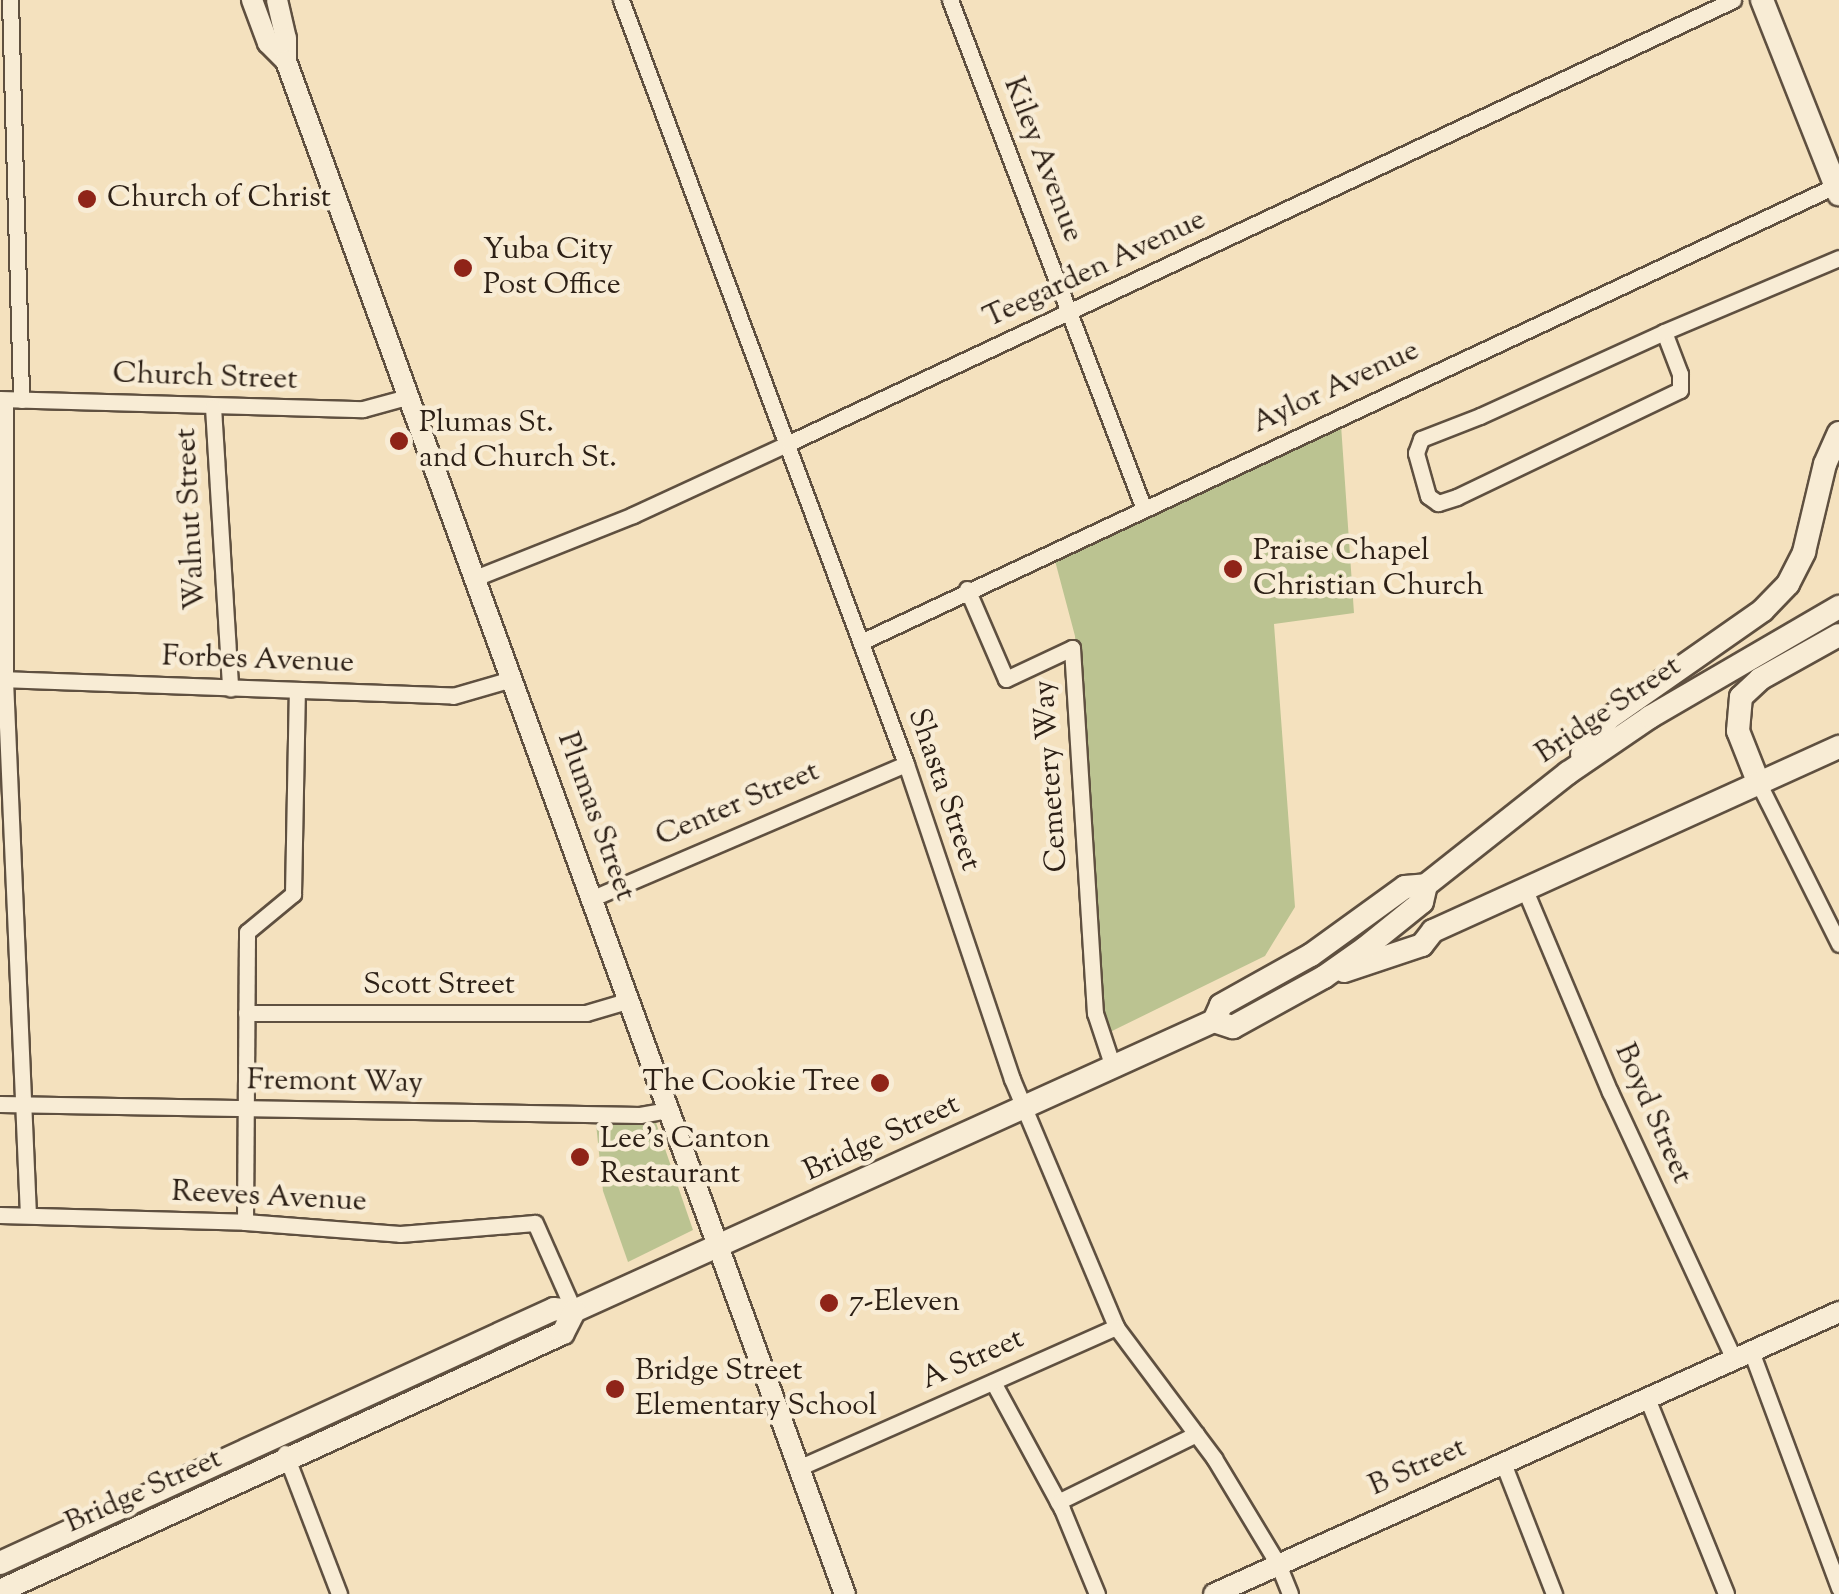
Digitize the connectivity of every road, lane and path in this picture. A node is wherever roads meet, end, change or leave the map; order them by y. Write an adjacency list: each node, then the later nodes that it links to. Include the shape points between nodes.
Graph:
1 (10, 0): 14 (street)
2 (252, 0): 8 (street, Plumas Street, via 268,43)
3 (277, 0): 8 (street, Plumas Street)
4 (621, 0): 17 (street, Shasta Street)
5 (950, 0): 11 (street, Kiley Avenue)
6 (1733, 0): 11 (street, Teegarden Avenue)
7 (1762, 0): 9 (main road)
8 (286, 62): 13 (street, Plumas Street)
9 (1837, 190): 18 (street, Aylor Avenue)
10 (1839, 258): 12 (street)
11 (1071, 312): 17 (street, Teegarden Avenue); 18 (street, Kiley Avenue)
12 (1664, 332): 12 (street, via 1421,439 1416,453 1428,496 1438,503 1457,497 1680,390)
13 (406, 397): 15 (street, Church Street, via 363,409); 19 (street, Plumas Street)
14 (9, 400): 15 (street, Church Street); 25 (street)
15 (213, 407): 26 (street, Walnut Street)
16 (1839, 434): 30 (main road, via 1788,584 1763,610 1609,718)
17 (789, 443): 19 (street, Teegarden Avenue); 23 (street, Shasta Street)
18 (1144, 508): 20 (street, Aylor Avenue)
19 (474, 578): 24 (street, Plumas Street)
20 (967, 589): 23 (street, Aylor Avenue); 40 (street, Cemetery Way, via 1006,679 1072,648 1094,1013)
21 (1839, 607): 30 (main road, Bridge Street, via 1685,694)
22 (1839, 636): 31 (main road, via 1760,679 1741,697 1738,732)
23 (861, 642): 29 (street, Shasta Street)
24 (512, 679): 27 (street, Forbes Avenue, via 454,696); 34 (street, Plumas Street)
25 (2, 680): 26 (street, Forbes Avenue); 42 (street)
26 (230, 688): 27 (street, Forbes Avenue)
27 (296, 690): 38 (street, via 294,894 247,932)
28 (1839, 747): 31 (main road)
29 (906, 764): 34 (street, Center Street); 43 (street, Shasta Street)
30 (1568, 773): 32 (main road, Bridge Street)
31 (1759, 784): 33 (main road); 35 (street)
32 (1426, 885): 36 (main road, Bridge Street, via 1422,902); 39 (main road, Bridge Street, via 1405,887 1311,955 1221,1005)
33 (1525, 890): 36 (main road, via 1433,931 1422,945); 53 (street, Boyd Street, via 1610,1092)
34 (594, 898): 37 (street, Plumas Street)
35 (1839, 944)
36 (1324, 977): 39 (main road, Bridge Street, via 1233,1027)
37 (630, 1000): 38 (street, Scott Street, via 586,1013); 45 (street, Plumas Street)
38 (246, 1013): 44 (street)
39 (1214, 1021): 40 (main road, Bridge Street)
40 (1113, 1067): 43 (main road, Bridge Street)
41 (0, 1104): 42 (street, Fremont Way)
42 (24, 1104): 44 (street, Fremont Way); 47 (street)
43 (1024, 1107): 49 (main road, Bridge Street); 52 (street, Shasta Street)
44 (246, 1110): 45 (street, Fremont Way); 48 (street)
45 (669, 1110): 49 (street, Plumas Street)
46 (0, 1215): 47 (street, Reeves Avenue)
47 (28, 1215): 48 (street, Reeves Avenue)
48 (245, 1222): 50 (street, Reeves Avenue, via 400,1234 535,1223)
49 (718, 1247): 50 (main road, Bridge Street); 60 (street, Plumas Street)
50 (574, 1311): 57 (main road, Bridge Street, via 554,1310); 58 (main road, Bridge Street, via 563,1333)
51 (1839, 1312): 53 (street, B Street)
52 (1116, 1327): 54 (street, A Street); 56 (street, Shasta Street)
53 (1743, 1355): 55 (street, B Street); 64 (street, Boyd Street)
54 (993, 1382): 60 (street, A Street); 61 (street)
55 (1647, 1398): 59 (street, B Street); 72 (street)
56 (1196, 1434): 61 (street); 63 (street, Shasta Street)
57 (278, 1436): 58 (street); 62 (main road, Bridge Street)
58 (288, 1459): 65 (main road, Bridge Street); 66 (street)
59 (1502, 1463): 63 (street, B Street); 71 (street)
60 (798, 1468): 67 (street, Plumas Street)
61 (1058, 1502): 68 (street)
62 (0, 1563)
63 (1278, 1564): 69 (street, B Street); 70 (street, Shasta Street)
64 (1839, 1588)
65 (0, 1591)
66 (339, 1594)
67 (846, 1594)
68 (1097, 1594)
69 (1214, 1594)
70 (1290, 1594)
71 (1554, 1594)
72 (1726, 1594)

